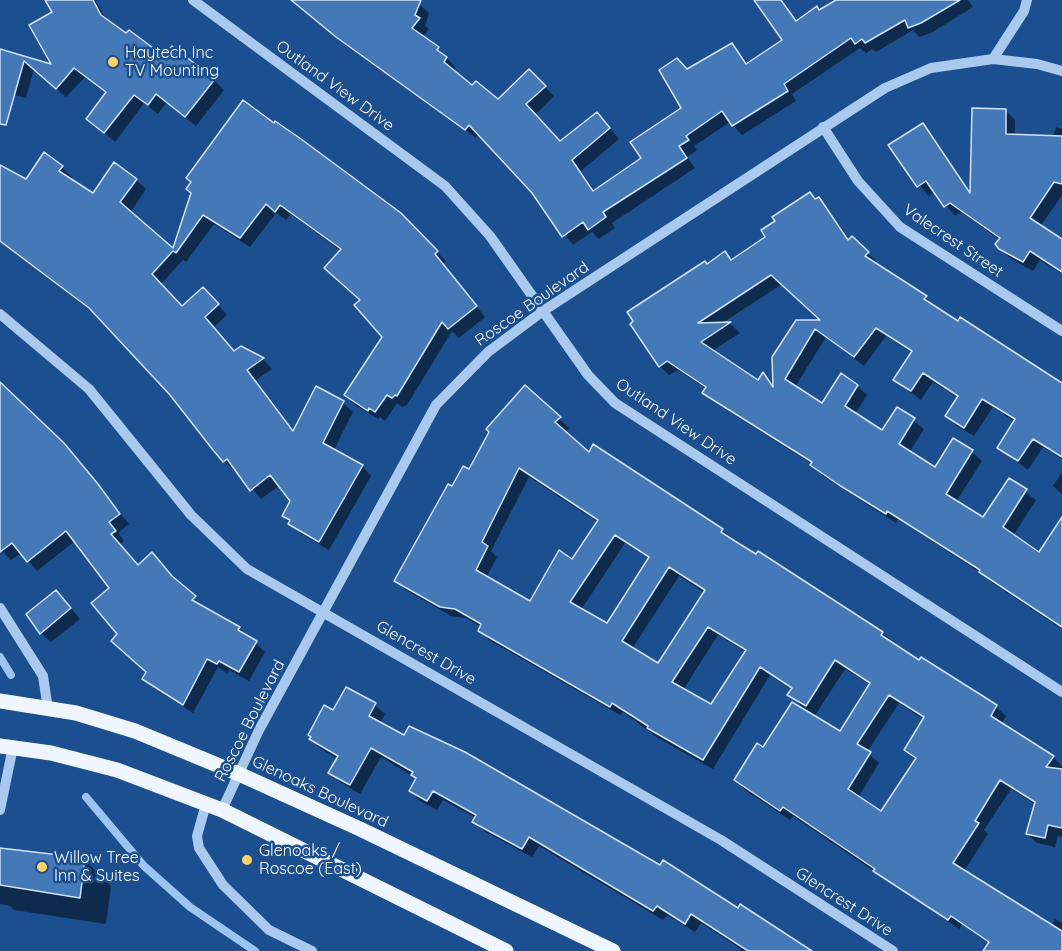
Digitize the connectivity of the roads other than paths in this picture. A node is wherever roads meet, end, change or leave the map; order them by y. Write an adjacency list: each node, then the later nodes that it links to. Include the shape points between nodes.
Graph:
1 (193, 0): 6 (street, Outland View Drive, via 445,186 490,236)
2 (1027, 0): 3 (street)
3 (993, 59): 4 (street, Roscoe Boulevard); 5 (street, Roscoe Boulevard, via 931,68 885,88)
4 (1062, 71)
5 (823, 128): 6 (street, Roscoe Boulevard); 8 (street, Valecrest Street, via 858,181 900,227)
6 (543, 311): 10 (street, Roscoe Boulevard, via 488,352 436,405); 11 (street, Outland View Drive, via 588,375 615,403)
7 (0, 314): 10 (street, Glencrest Drive, via 88,389 191,514 247,569)
8 (1062, 331)
9 (0, 608): 13 (street, via 43,676)
10 (325, 612): 15 (street, Roscoe Boulevard); 22 (street, Glencrest Drive, via 721,840)
11 (1062, 692)
12 (0, 702): 13 (main road, Glenoaks Boulevard)
13 (48, 709): 15 (main road, Glenoaks Boulevard, via 135,731)
14 (7, 746): 16 (main road, via 117,770); 17 (street)
15 (239, 774): 18 (street, Roscoe Boulevard); 21 (main road, Glenoaks Boulevard)
16 (206, 804): 18 (main road); 19 (street, via 197,836 199,848 223,885 269,930)
17 (0, 810)
18 (222, 810): 20 (main road)
19 (312, 951)
20 (506, 951)
21 (613, 951)
22 (893, 951)

